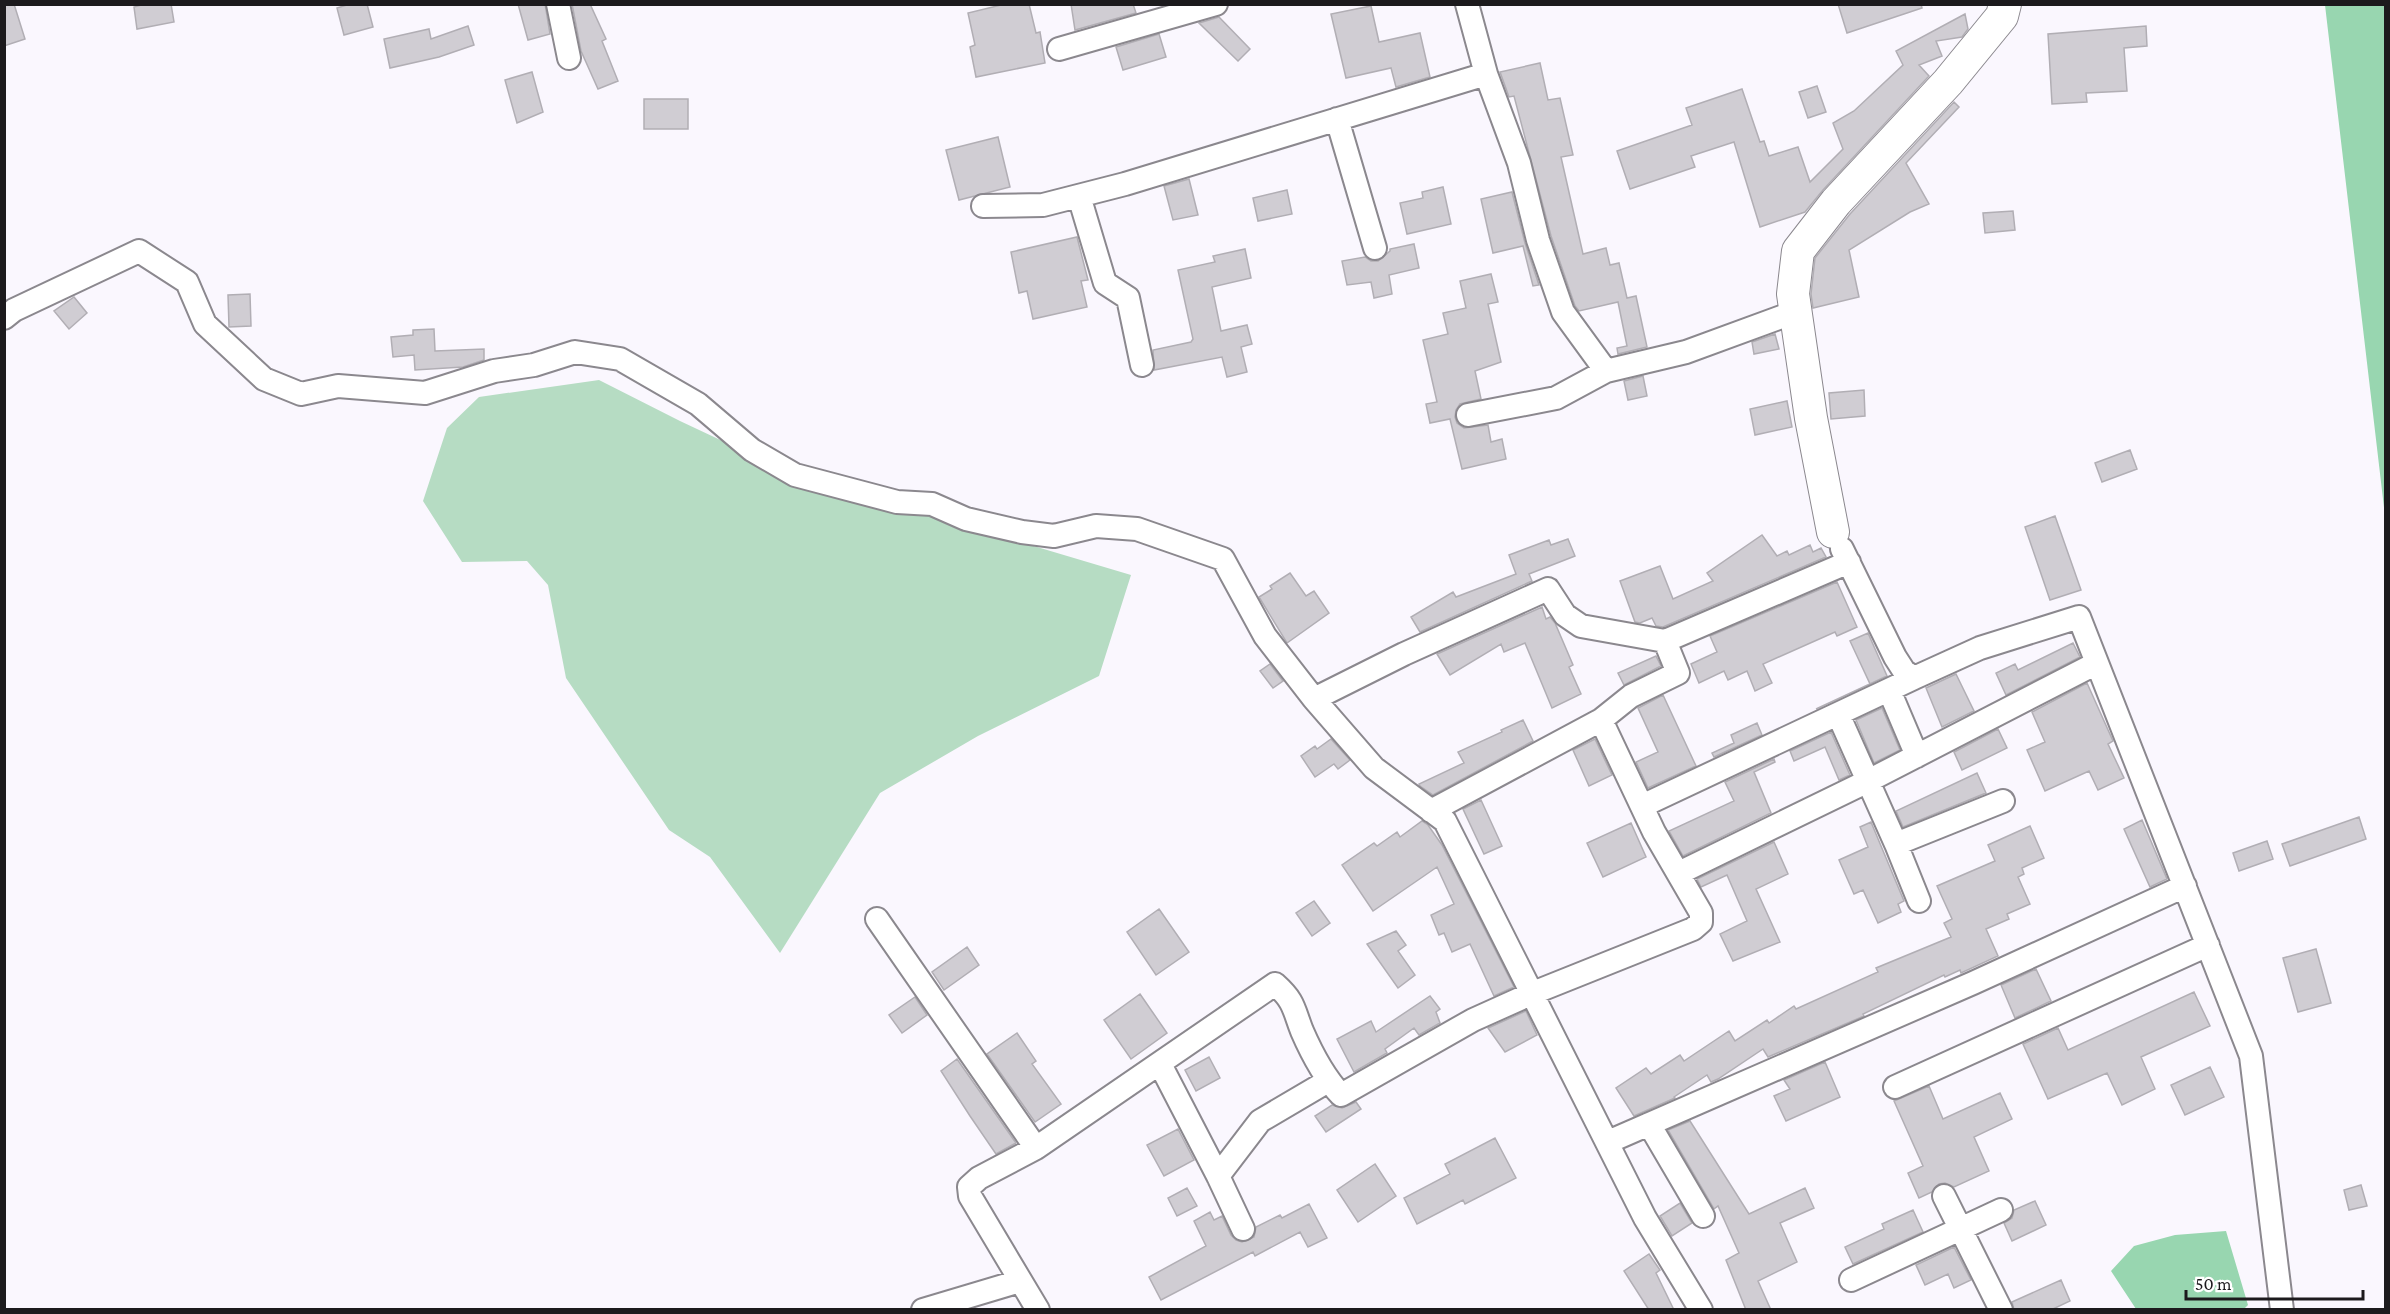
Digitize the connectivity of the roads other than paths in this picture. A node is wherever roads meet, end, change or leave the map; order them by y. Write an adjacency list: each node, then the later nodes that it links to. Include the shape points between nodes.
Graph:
1 (558, 4): 6 (street)
2 (1216, 4): 5 (street)
3 (1467, 4): 7 (street)
4 (2005, 4): 12 (street, via 2002,16 1948,82 1836,202 1798,251)
5 (1059, 49)
6 (569, 58)
7 (1486, 74): 8 (street); 15 (street, via 1520,163 1538,240 1563,312)
8 (1337, 119): 9 (street); 11 (street)
9 (1079, 196): 10 (street, via 1043,206); 14 (street, via 1105,283 1128,298)
10 (982, 206)
11 (1375, 248)
12 (1795, 312): 15 (street, via 1686,352); 17 (street)
13 (4, 318): 23 (street, via 139,252 187,282 205,324 264,379 301,394 338,386 425,393 494,371 534,365 575,352 620,359 698,404 752,450 795,475 897,501 932,504 966,519 1022,532 1054,536 1096,526 1137,529 1223,559 1264,636)
14 (1142, 365)
15 (1606, 371): 16 (street, via 1556,398)
16 (1468, 416)
17 (1833, 532): 18 (street)
18 (1849, 562): 19 (street); 21 (street, via 1895,657)
19 (1665, 641): 23 (street, via 1581,626 1565,615 1548,589); 25 (street, via 1678,673 1631,696)
20 (2097, 663): 21 (street, via 2079,617 1980,648); 26 (street); 33 (street)
21 (1914, 678): 22 (street)
22 (1889, 690): 24 (street); 26 (street)
23 (1314, 699): 30 (street, via 1374,768)
24 (1838, 714): 27 (street); 29 (street)
25 (1601, 720): 29 (street); 30 (street)
26 (1917, 756): 27 (street)
27 (1868, 781): 31 (street); 32 (street)
28 (2002, 801): 31 (street)
29 (1642, 806): 32 (street)
30 (1431, 811): 37 (street, via 1445,821)
31 (1896, 844): 34 (street)
32 (1679, 873): 37 (street, via 1701,914 1701,922)
33 (2185, 886): 36 (street); 41 (street)
34 (1919, 901)
35 (877, 919): 43 (street)
36 (2208, 945): 40 (street); 56 (street, via 2251,1056)
37 (1533, 993): 39 (street, via 1473,1020 1341,1095); 42 (street)
38 (1160, 1064): 39 (street, via 1275,984 1290,998); 43 (street); 44 (street)
39 (1328, 1081): 44 (street, via 1260,1121)
40 (1895, 1087)
41 (1649, 1124): 42 (street); 47 (street)
42 (1608, 1142): 54 (street, via 1645,1218)
43 (1036, 1148): 51 (street, via 969,1187 970,1196)
44 (1218, 1176): 48 (street)
45 (1944, 1196): 49 (street)
46 (2001, 1210): 49 (street)
47 (1703, 1216)
48 (1243, 1229)
49 (1961, 1230): 50 (street); 55 (street)
50 (1851, 1280)
51 (1020, 1281): 52 (street); 53 (street)
52 (923, 1310)
53 (1038, 1310)
54 (1701, 1310)
55 (2001, 1310)
56 (2282, 1310)

